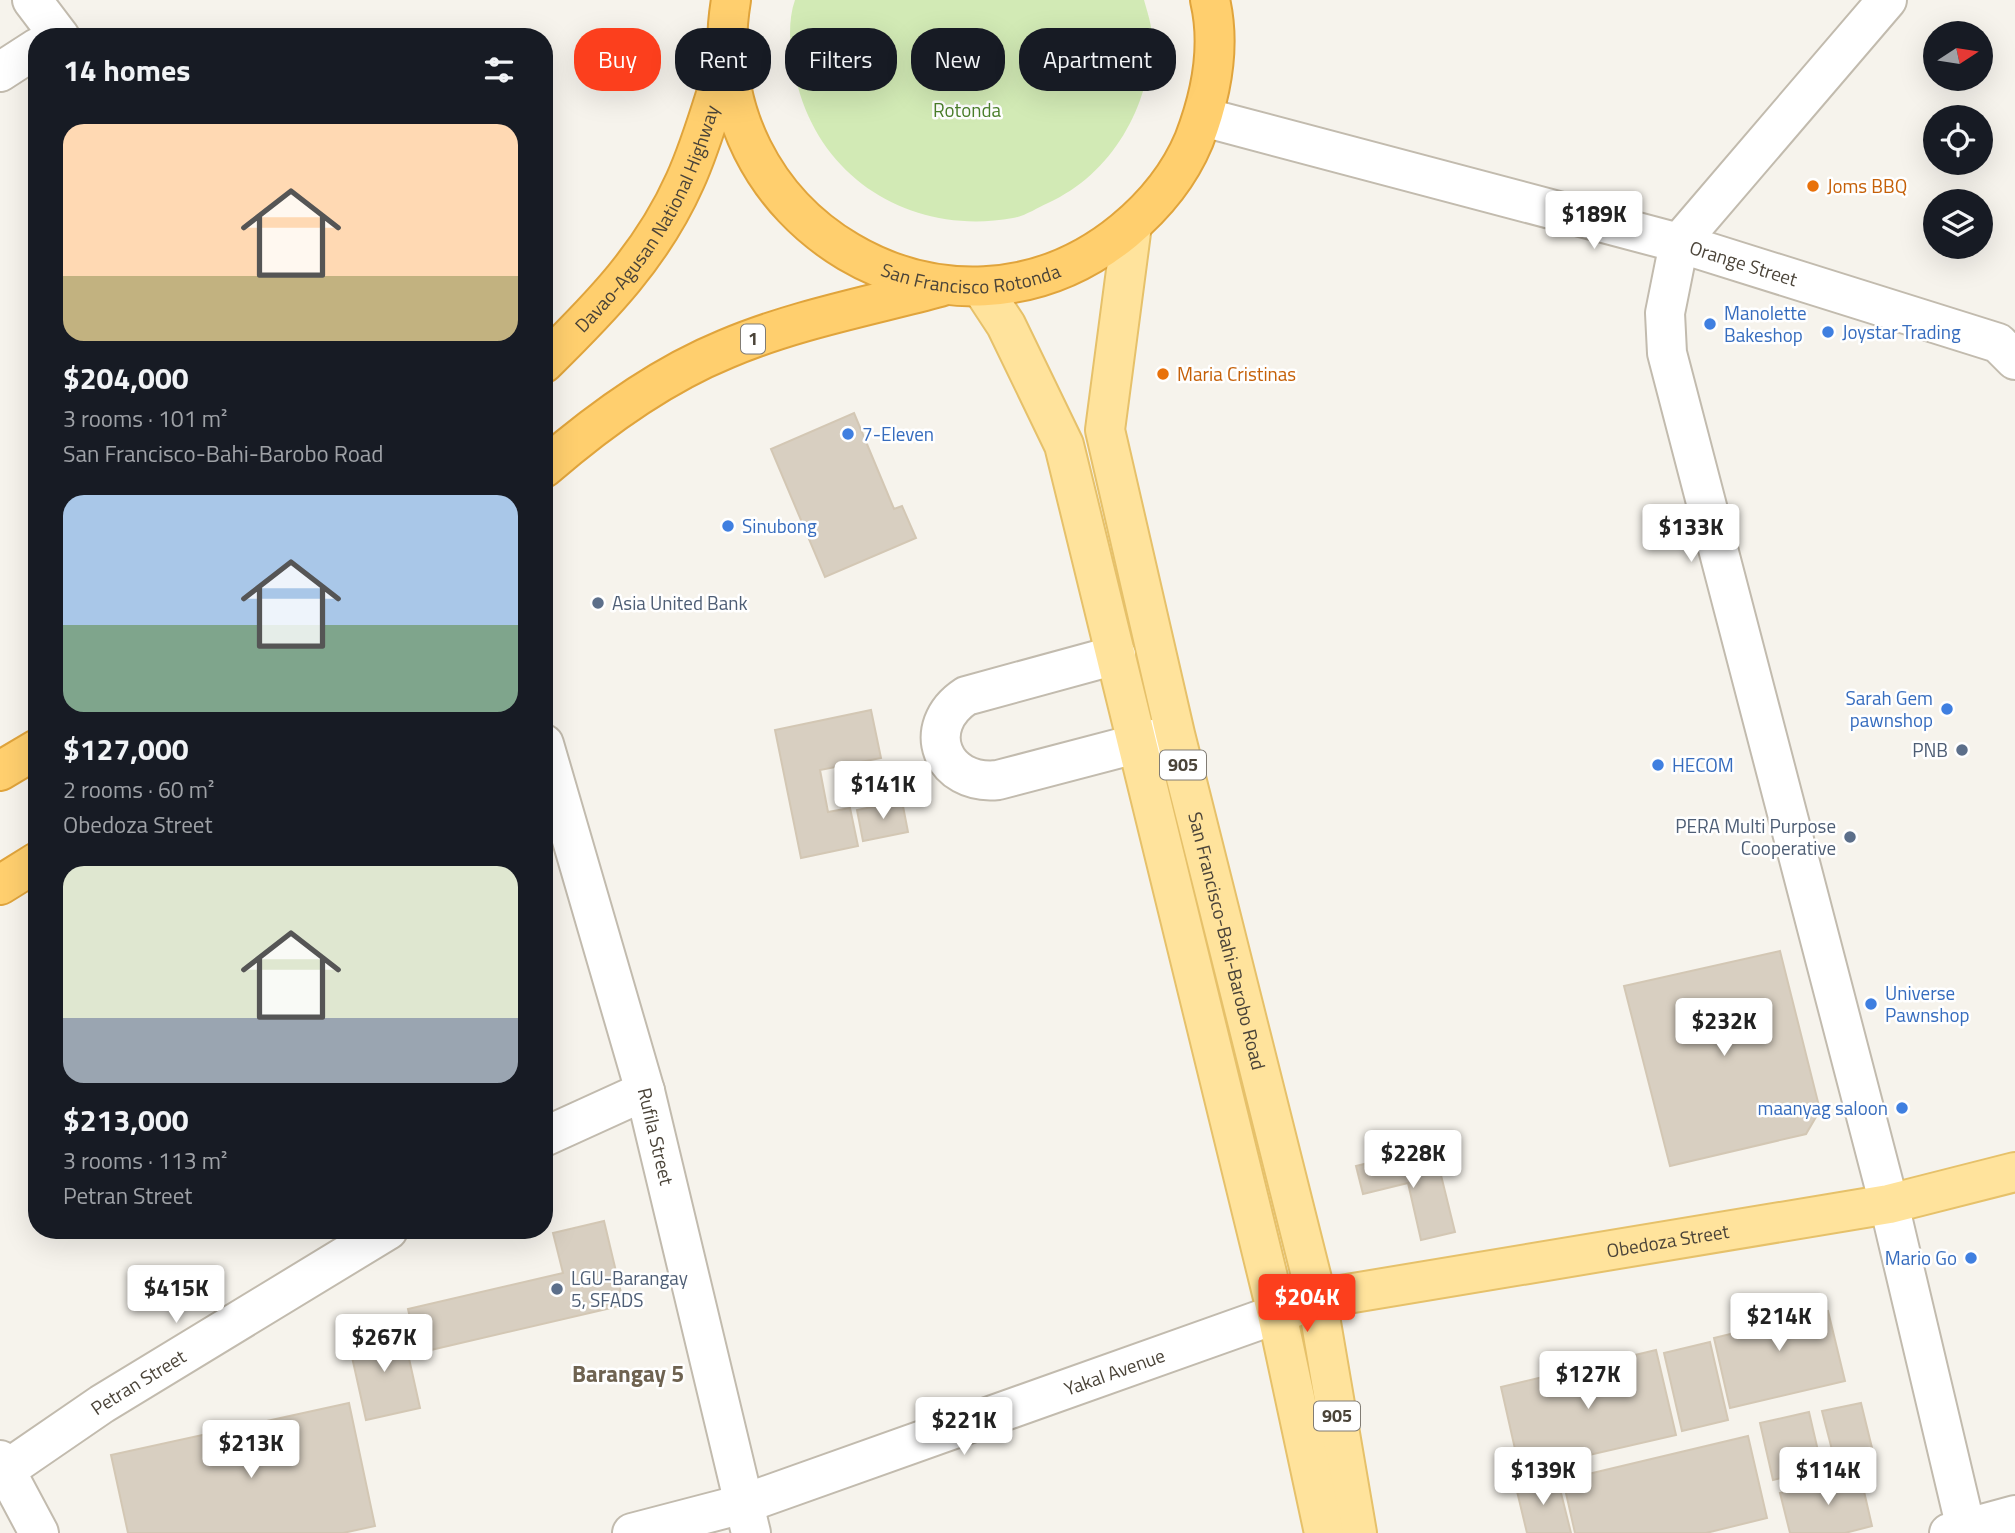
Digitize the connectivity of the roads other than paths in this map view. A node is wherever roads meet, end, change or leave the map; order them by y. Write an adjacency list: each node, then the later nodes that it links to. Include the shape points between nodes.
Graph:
1 (32, 0): 5 (street)
2 (731, 0): 6 (highway, San Francisco Rotonda / 1)
3 (1886, 0): 13 (street)
4 (1212, 2): 11 (highway, San Francisco Rotonda / 1, via 1212,81)
5 (46, 28)
6 (730, 28)
7 (28, 54): 8 (street)
8 (0, 72)
9 (717, 91): 16 (highway, Davao-Agusan National Highway / 1, via 686,180 652,243 611,298)
10 (733, 91): 14 (highway, San Francisco Rotonda / 1, via 748,141 769,179 796,212 828,240 905,278)
11 (1203, 117): 12 (highway, San Francisco Rotonda / 1, via 1175,176); 13 (street, Orange Street)
12 (1132, 225): 14 (highway, San Francisco Rotonda / 1, via 1078,262 1026,281); 19 (main road, San Francisco-Bahi-Barobo Road / 905, via 1105,430)
13 (1679, 243): 15 (street, Orange Street); 28 (street, via 1665,313 1667,353)
14 (963, 287): 17 (highway, 1, via 797,324 725,349 645,394); 18 (main road, San Francisco-Bahi-Barobo Road / 905, via 1006,326 1064,445)
15 (2009, 343)
16 (553, 354)
17 (553, 460)
18 (1116, 655): 19 (main road, San Francisco-Bahi-Barobo Road / 905); 19 (street, via 966,696 944,718 942,749 958,772 984,781)
19 (1157, 738): 30 (main road, San Francisco-Bahi-Barobo Road / 905); 31 (main road, San Francisco-Bahi-Barobo Road / 905)
20 (28, 754): 21 (highway)
21 (0, 771)
22 (553, 775): 25 (street, Rufila Street)
23 (28, 868): 24 (highway)
24 (0, 885)
25 (645, 1091): 26 (street); 34 (street, Rufila Street)
26 (553, 1133)
27 (2015, 1172): 28 (main road, Obedoza Street)
28 (1889, 1204): 30 (main road, Obedoza Street); 35 (street)
29 (373, 1239): 32 (street, Petran Street)
30 (1317, 1299): 31 (main road, Yakal Avenue); 39 (main road, San Francisco-Bahi-Barobo Road / 905)
31 (1277, 1314): 34 (street, Yakal Avenue); 38 (main road, San Francisco-Bahi-Barobo Road / 905)
32 (2, 1468): 36 (street)
33 (2015, 1515): 35 (street)
34 (747, 1519): 37 (street, Yakal Avenue)
35 (1960, 1531)
36 (38, 1533)
37 (632, 1533)
38 (1325, 1533)
39 (1357, 1533)

